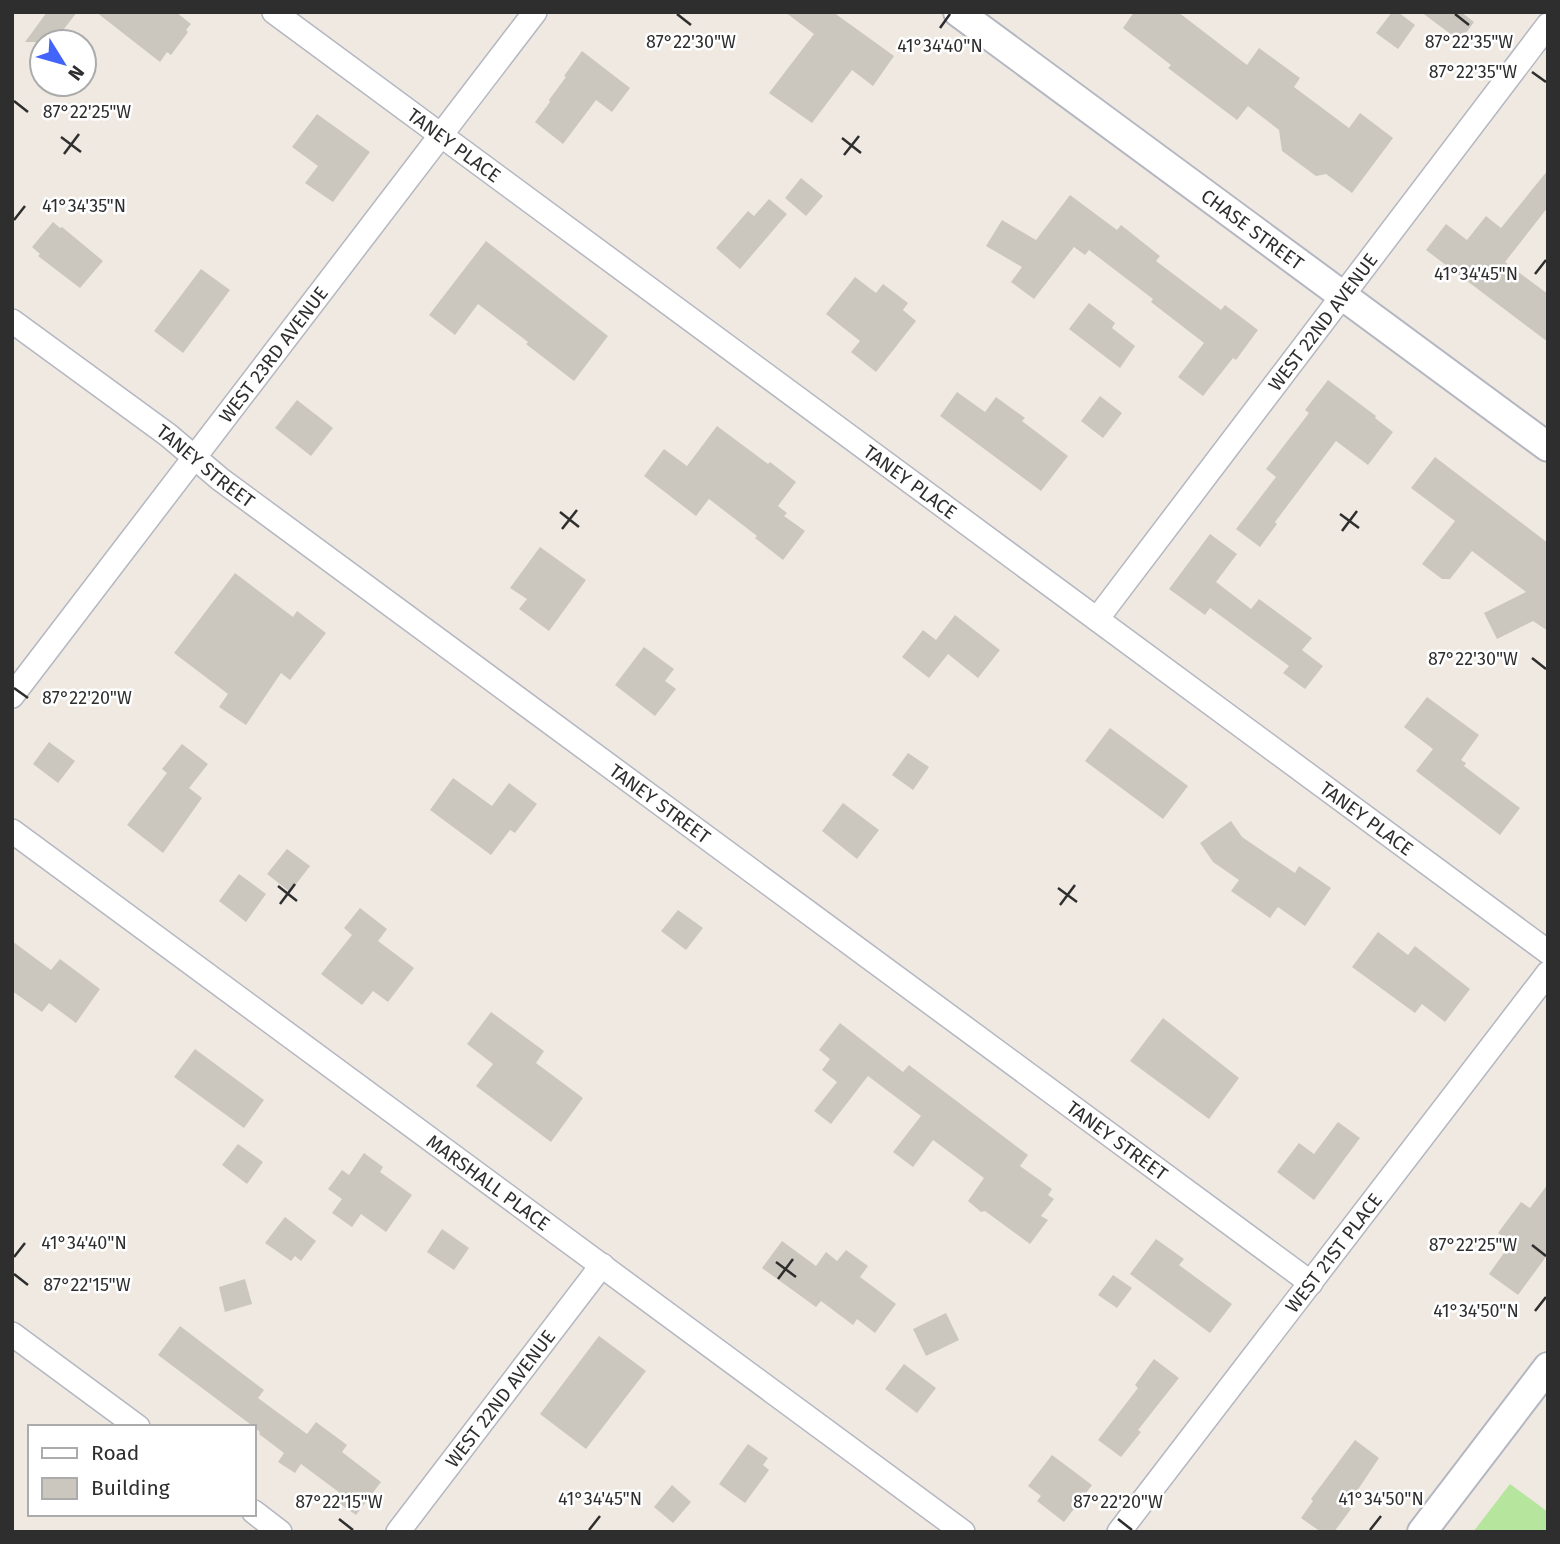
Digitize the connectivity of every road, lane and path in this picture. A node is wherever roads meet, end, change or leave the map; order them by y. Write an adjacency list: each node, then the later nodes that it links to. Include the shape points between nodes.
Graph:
1 (274, 12): 5 (street, TANEY PLACE)
2 (535, 12): 5 (street, WEST 23RD AVENUE)
3 (958, 12): 6 (street, CHASE STREET)
4 (1548, 25): 6 (street, WEST 22ND AVENUE)
5 (441, 135): 9 (street, WEST 23RD AVENUE); 10 (street, TANEY PLACE)
6 (1343, 296): 8 (street, CHASE STREET); 10 (street, WEST 22ND AVENUE)
7 (12, 321): 9 (street, TANEY STREET)
8 (1548, 447)
9 (195, 458): 11 (street, WEST 23RD AVENUE); 16 (street, TANEY STREET)
10 (1097, 619): 13 (street, TANEY PLACE)
11 (12, 696)
12 (12, 831): 15 (street, MARSHALL PLACE)
13 (1548, 952)
14 (1548, 973): 16 (street, WEST 21ST PLACE)
15 (602, 1265): 22 (street, WEST 22ND AVENUE); 23 (street, MARSHALL PLACE)
16 (1311, 1283): 24 (street, WEST 21ST PLACE)
17 (12, 1334): 19 (street)
18 (1548, 1367): 25 (street)
19 (135, 1425)
20 (256, 1514): 21 (street)
21 (280, 1532)
22 (398, 1532)
23 (963, 1532)
24 (1119, 1532)
25 (1422, 1532)

